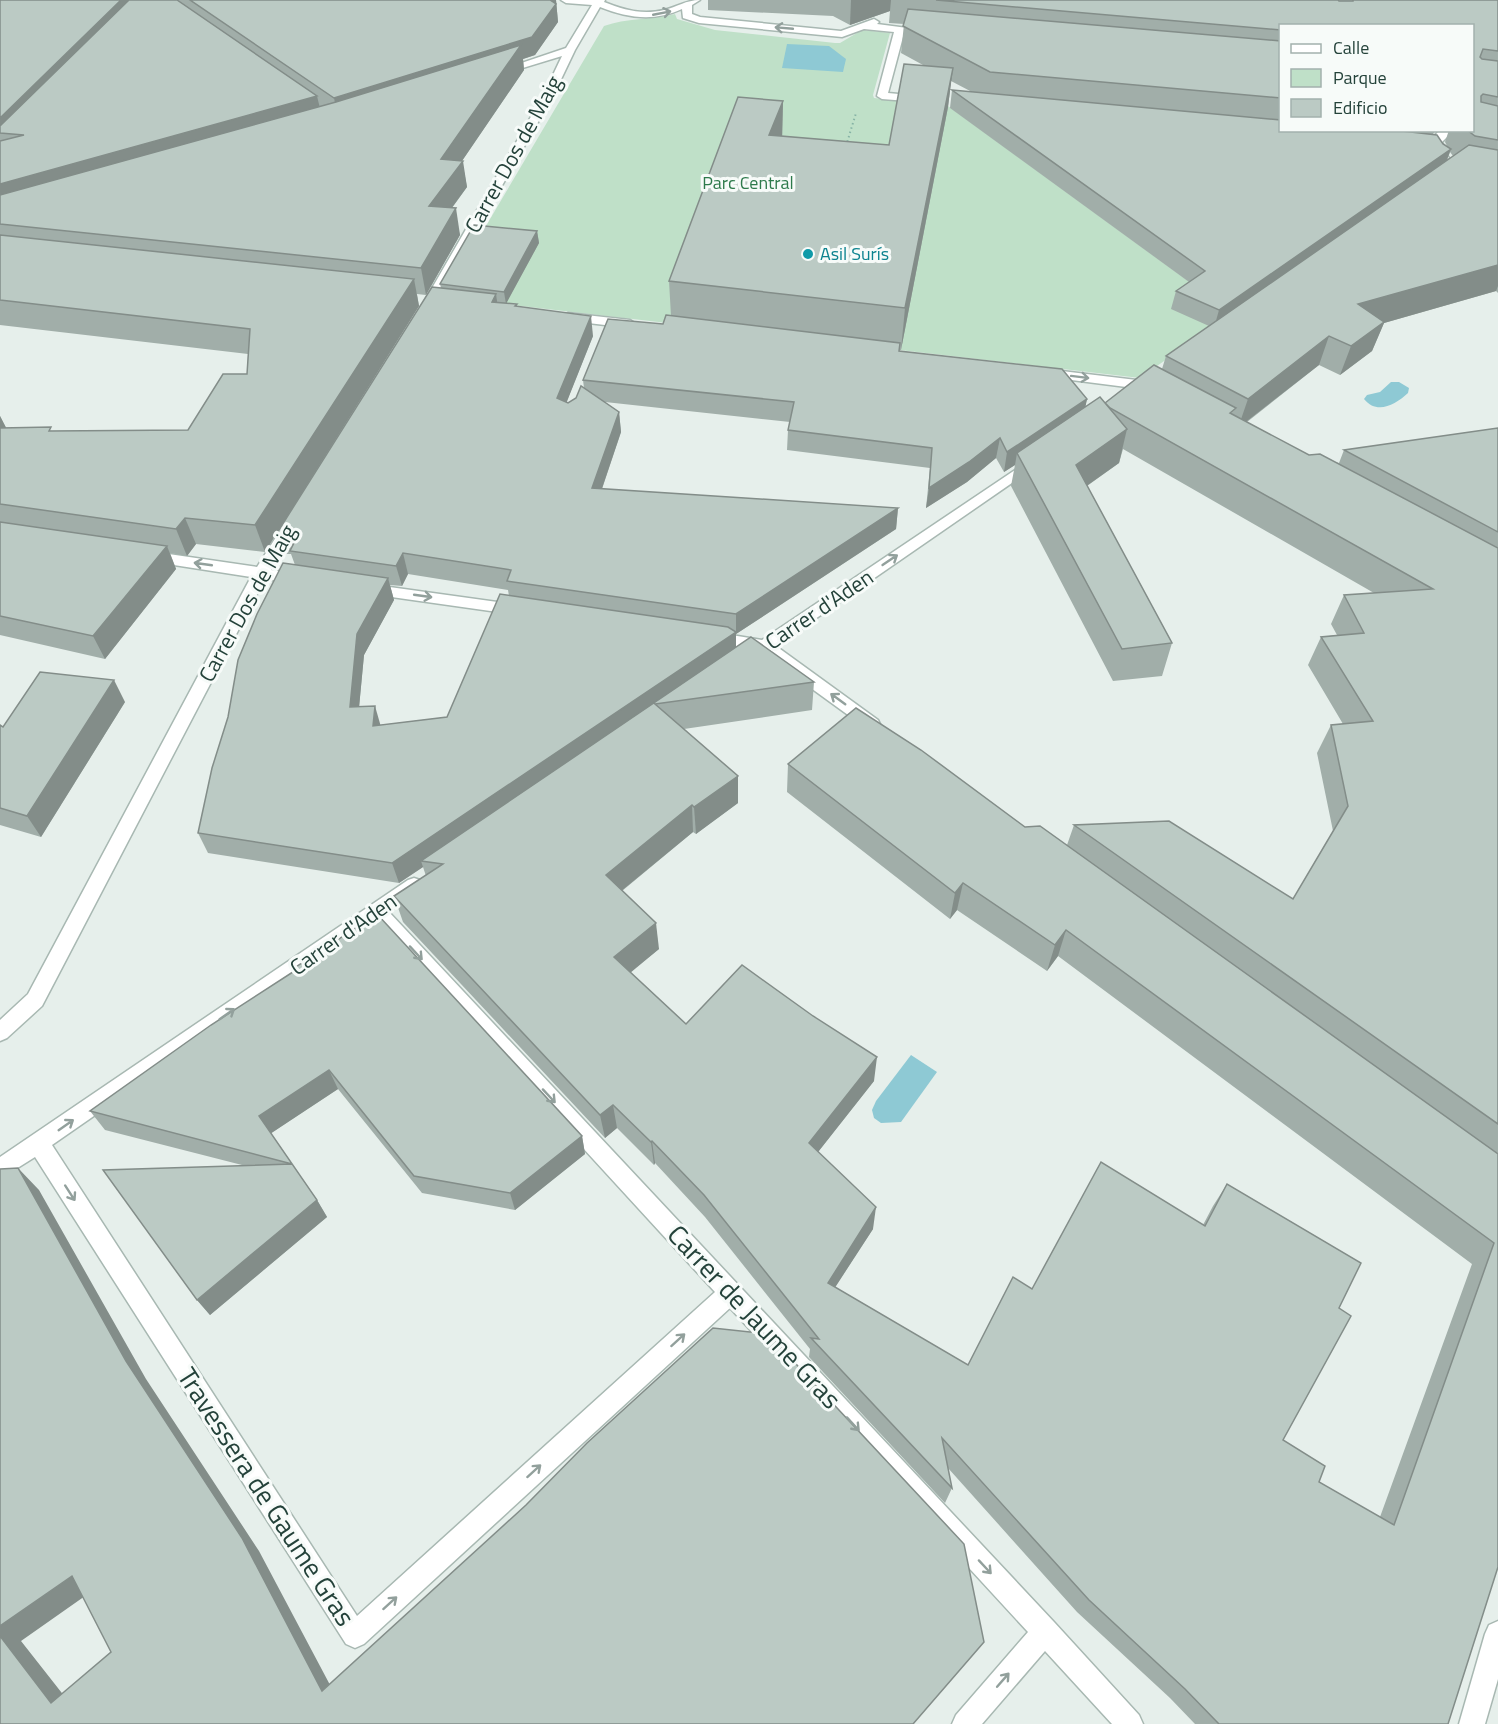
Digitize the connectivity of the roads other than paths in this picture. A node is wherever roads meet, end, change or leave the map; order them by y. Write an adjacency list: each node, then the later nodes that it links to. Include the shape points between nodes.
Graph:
1 (566, 0): 2 (street)
2 (599, 2): 4 (street); 5 (street, Carrer Dos de Maig)
3 (691, 3): 4 (street, one-way to 3, via 648,15); 7 (street, one-way to 3, via 842,34 699,20 687,16)
4 (626, 14): 5 (street)
5 (589, 18): 10 (street, Carrer Dos de Maig)
6 (885, 19): 7 (street)
7 (864, 26): 8 (street)
8 (900, 30): 9 (street); 12 (street, via 882,96)
9 (924, 32)
10 (570, 50): 11 (street); 15 (street, Carrer Dos de Maig, via 549,94)
11 (492, 74)
12 (929, 100)
13 (1445, 132): 14 (street, via 1430,146)
14 (1451, 170)
15 (425, 300): 16 (street); 18 (street, Carrer Dos de Maig)
16 (449, 303)
17 (550, 315): 19 (street, via 606,327)
18 (419, 320)
19 (643, 326)
20 (1028, 371): 22 (street, one-way to 22)
21 (1165, 371): 22 (street)
22 (1145, 385): 23 (street); 24 (street)
23 (1166, 396)
24 (1126, 398)
25 (1047, 452): 33 (street, Carrer d'Aden, one-way to 25)
26 (297, 514): 28 (street, Carrer Dos de Maig)
27 (128, 553): 28 (street, one-way to 27)
28 (261, 573): 29 (street); 38 (street, Carrer Dos de Maig, via 35,1000)
29 (311, 580)
30 (357, 587): 31 (street, one-way to 31)
31 (532, 612)
32 (694, 636): 33 (street)
33 (764, 646): 34 (street, Carrer d'Aden); 35 (street, one-way to 33)
34 (735, 666)
35 (882, 731)
36 (425, 878): 37 (street, Carrer d'Aden)
37 (377, 911): 39 (street, Carrer d'Aden, one-way to 37); 41 (street, Carrer de Jaume Gras, one-way to 41)
38 (0, 1032)
39 (39, 1144): 40 (street, Carrer d'Aden); 41 (street, Travessera de Gaume Gras, one-way to 41, via 355,1635)
40 (0, 1169)
41 (731, 1292): 42 (street, Carrer de Jaume Gras, one-way to 42)
42 (1045, 1631): 44 (street, one-way to 42); 45 (street, Carrer de Jaume Gras)
43 (1498, 1634): 46 (street)
44 (965, 1724)
45 (1130, 1724)
46 (1472, 1724)

